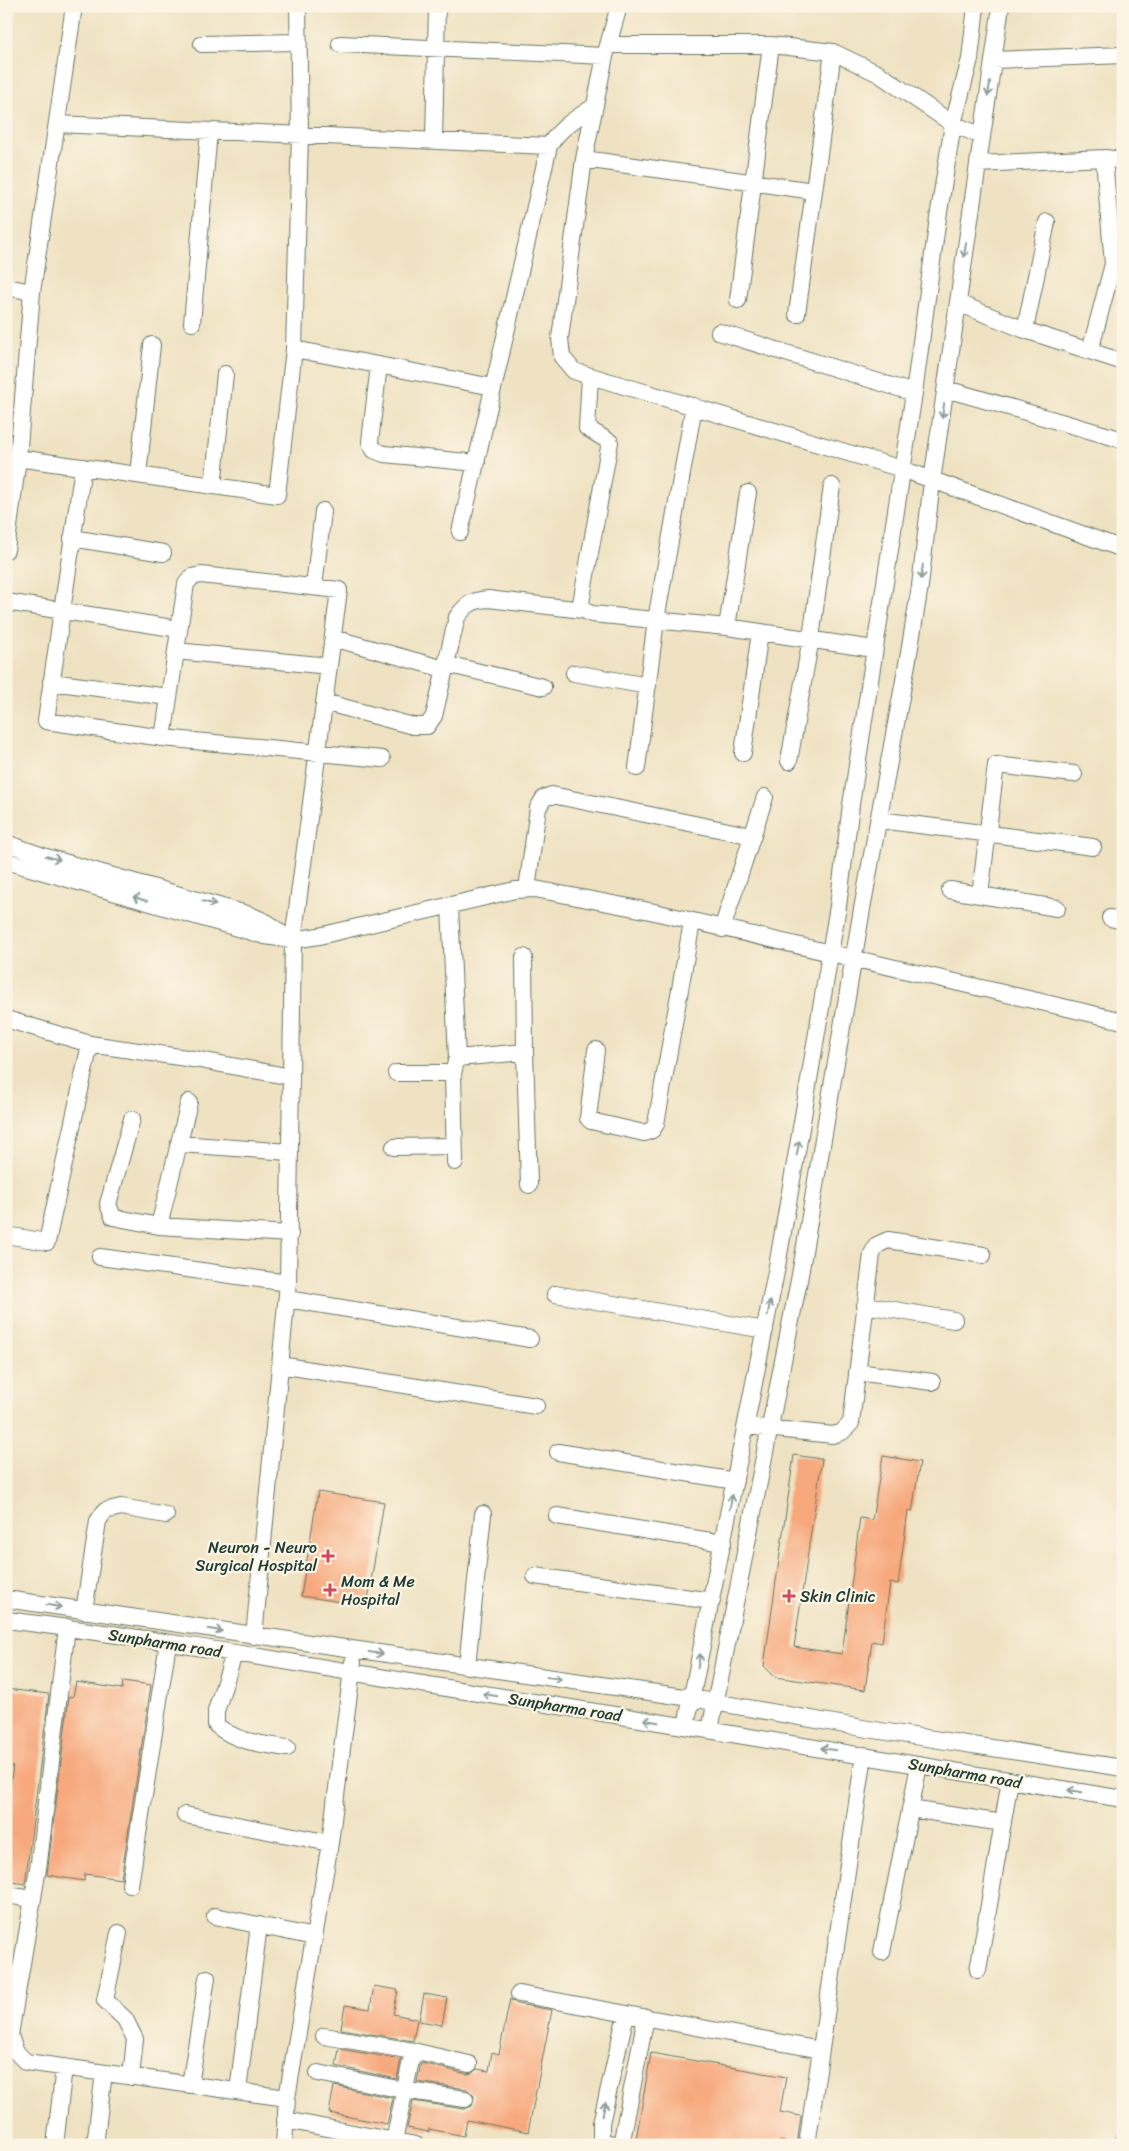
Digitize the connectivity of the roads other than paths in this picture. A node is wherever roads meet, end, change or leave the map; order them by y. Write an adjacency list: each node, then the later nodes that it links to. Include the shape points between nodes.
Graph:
1 (74, 6): 17 (street)
2 (298, 6): 7 (street)
3 (438, 6): 11 (street)
4 (618, 6): 12 (street)
5 (976, 6): 18 (street, via 970,59)
6 (1001, 6): 15 (street)
7 (299, 42): 8 (street); 20 (street)
8 (202, 44)
9 (340, 44): 11 (street)
10 (771, 45): 12 (street); 13 (street); 28 (street)
11 (436, 50): 12 (street); 22 (street)
12 (607, 51): 16 (street)
13 (833, 52): 18 (street, via 879,74); 29 (street)
14 (1123, 55): 15 (street)
15 (994, 60): 21 (street, one-way to 21)
16 (595, 106): 23 (street, via 564,126); 25 (street)
17 (57, 124): 19 (street); 32 (street)
18 (953, 124): 21 (street); 48 (street)
19 (209, 131): 20 (street); 36 (street)
20 (300, 135): 22 (street); 40 (street)
21 (982, 136): 27 (street)
22 (434, 140): 23 (street)
23 (549, 146): 46 (street)
24 (1104, 158): 26 (street); 27 (street); 41 (street, via 1113,264)
25 (584, 159): 28 (street); 45 (street, via 560,338 562,357 574,371)
26 (1123, 160)
27 (978, 164): 34 (street, one-way to 34)
28 (753, 182): 29 (street); 33 (street)
29 (814, 190): 35 (street)
30 (1047, 222): 37 (street)
31 (6, 287): 32 (street)
32 (32, 292): 51 (street)
33 (738, 300)
34 (958, 303): 37 (street); 47 (street)
35 (797, 314)
36 (192, 323)
37 (1025, 330): 41 (street)
38 (719, 332): 48 (street)
39 (152, 345): 55 (street)
40 (294, 349): 43 (street); 57 (street, via 277,495)
41 (1090, 351): 42 (street)
42 (1123, 362)
43 (379, 365): 46 (street); 52 (street, via 370,442 374,450 384,454)
44 (225, 374): 57 (street)
45 (590, 376): 49 (street); 69 (street, via 588,428 610,442 581,603)
46 (493, 387): 52 (street)
47 (946, 389): 50 (street); 56 (street, one-way to 56)
48 (914, 394): 54 (street)
49 (694, 406): 54 (street); 71 (street)
50 (1123, 440)
51 (18, 458): 53 (street); 61 (street)
52 (477, 463): 62 (street)
53 (83, 467): 55 (street); 63 (street)
54 (902, 469): 56 (street); 77 (street)
55 (138, 475): 57 (street)
56 (932, 481): 64 (street); 95 (street, one-way to 95, via 920,586)
57 (213, 486)
58 (832, 486): 76 (street)
59 (748, 493): 72 (street)
60 (323, 511): 67 (street)
61 (8, 524): 65 (street)
62 (460, 532)
63 (72, 538): 66 (street); 70 (street)
64 (1123, 549)
65 (6, 550)
66 (163, 553)
67 (314, 587): 73 (street, via 201,575 192,577 186,584); 75 (street, via 339,590)
68 (6, 602): 70 (street)
69 (583, 610): 71 (street, via 592,614); 80 (street, via 488,598 476,600 466,605 457,618)
70 (62, 611): 73 (street); 82 (street)
71 (656, 620): 72 (street); 83 (street)
72 (727, 626): 74 (street)
73 (179, 628): 78 (street)
74 (760, 632): 76 (street); 89 (street)
75 (333, 638): 79 (street); 80 (street)
76 (811, 638): 77 (street); 91 (street)
77 (874, 649): 109 (street)
78 (176, 652): 79 (street); 85 (street)
79 (329, 666): 86 (street)
80 (445, 667): 84 (street); 86 (street, via 434,716 427,726 413,726)
81 (574, 674): 83 (street)
82 (52, 682): 85 (street); 87 (street, via 46,721)
83 (648, 686): 92 (street)
84 (543, 687)
85 (169, 697): 87 (street)
86 (324, 702): 88 (street)
87 (163, 738): 88 (street)
88 (318, 752): 90 (street); 108 (street)
89 (743, 753)
90 (382, 759)
91 (789, 761)
92 (637, 768)
93 (1074, 774): 96 (street, via 996,765)
94 (765, 798): 97 (street)
95 (879, 820): 96 (street); 111 (street)
96 (987, 834): 99 (street); 103 (street)
97 (753, 836): 101 (street, via 552,795 544,798 538,808); 107 (street)
98 (6, 843): 108 (street, one-way to 108, via 250,915 268,922)
99 (1093, 847)
100 (6, 861): 108 (street, one-way to 100, via 226,926)
101 (527, 889): 104 (street); 106 (street, via 586,898)
102 (950, 890): 103 (street)
103 (980, 895): 105 (street)
104 (450, 906): 108 (street); 117 (street)
105 (1057, 908)
106 (692, 922): 107 (street); 115 (street, via 656,1124 652,1130 644,1133 588,1118)
107 (722, 929): 109 (street)
108 (290, 940): 119 (street)
109 (830, 953): 111 (street); 135 (street, one-way to 109)
110 (524, 957): 116 (street)
111 (854, 958): 113 (street); 142 (street, via 804,1256)
112 (6, 1019): 114 (street)
113 (1123, 1021)
114 (90, 1044): 119 (street); 128 (street, via 47,1242)
115 (596, 1050)
116 (525, 1052): 117 (street); 125 (street)
117 (455, 1066): 118 (street); 123 (street, via 455,1154)
118 (396, 1073)
119 (291, 1077): 124 (street)
120 (189, 1102): 122 (street)
121 (132, 1119): 126 (street, via 108,1204 113,1217)
122 (180, 1144): 124 (street); 126 (street)
123 (394, 1147)
124 (289, 1152): 127 (street)
125 (529, 1185)
126 (159, 1226): 127 (street)
127 (290, 1234): 131 (street)
128 (6, 1235)
129 (983, 1256): 133 (street, via 888,1240 877,1244 872,1254)
130 (100, 1257): 131 (street)
131 (287, 1291): 136 (street); 137 (street)
132 (556, 1294): 135 (street)
133 (865, 1305): 134 (street); 138 (street)
134 (954, 1320)
135 (765, 1330): 141 (street)
136 (530, 1339)
137 (280, 1365): 140 (street); 155 (street)
138 (857, 1372): 139 (street); 142 (street, via 850,1423 842,1432 832,1436)
139 (932, 1382)
140 (536, 1406)
141 (746, 1426): 142 (street); 144 (street)
142 (770, 1430): 162 (street)
143 (558, 1452): 144 (street)
144 (735, 1480): 148 (street, one-way to 144)
145 (483, 1514): 159 (street)
146 (166, 1515): 152 (street, via 121,1507 105,1511 98,1521)
147 (557, 1516): 148 (street)
148 (723, 1542): 151 (street)
149 (535, 1576): 151 (street)
150 (6, 1599): 152 (street, Sunpharma road, one-way to 152)
151 (712, 1601): 161 (street, one-way to 151)
152 (84, 1611): 155 (street, Sunpharma road, one-way to 155)
153 (6, 1620): 154 (street, Sunpharma road)
154 (67, 1627): 156 (street, Sunpharma road); 177 (street)
155 (254, 1636): 157 (street, Sunpharma road)
156 (168, 1643): 158 (street, Sunpharma road); 175 (street)
157 (355, 1650): 159 (street, Sunpharma road, one-way to 159); 160 (street)
158 (234, 1654): 160 (street, Sunpharma road); 165 (street, via 216,1711 216,1724 240,1740)
159 (467, 1666): 161 (street, Sunpharma road, one-way to 161)
160 (352, 1672): 163 (street, Sunpharma road, one-way to 160); 174 (street)
161 (691, 1698): 162 (street, Sunpharma road); 163 (street)
162 (715, 1702): 164 (street); 168 (street, Sunpharma road)
163 (686, 1726): 164 (street, Sunpharma road)
164 (710, 1730): 166 (street, Sunpharma road, one-way to 164)
165 (287, 1748)
166 (864, 1755): 167 (street, Sunpharma road); 190 (street)
167 (919, 1765): 169 (street, Sunpharma road); 171 (street)
168 (1123, 1768)
169 (1010, 1780): 170 (street, Sunpharma road, one-way to 169); 173 (street)
170 (1123, 1800)
171 (910, 1809): 173 (street); 182 (street)
172 (185, 1815): 174 (street)
173 (1003, 1823): 183 (street)
174 (330, 1843): 181 (street)
175 (130, 1885)
176 (6, 1895): 177 (street)
177 (33, 1899): 188 (street)
178 (215, 1916): 179 (street)
179 (259, 1925): 181 (street); 199 (street)
180 (118, 1933): 196 (street, via 104,2000 125,2019 135,2040)
181 (314, 1937): 200 (street)
182 (882, 1952)
183 (978, 1970)
184 (207, 1978): 197 (street)
185 (519, 1994): 186 (street)
186 (626, 2014): 187 (street); 208 (street, one-way to 186, via 607,2143 601,2138 601,2123)
187 (646, 2017): 190 (street); 208 (street)
188 (8, 2035): 193 (street, via 15,2051 26,2062)
189 (324, 2036): 191 (street)
190 (821, 2050): 209 (street)
191 (413, 2051): 192 (street); 198 (street)
192 (469, 2064)
193 (64, 2067): 194 (street); 204 (street)
194 (104, 2073): 196 (street); 205 (street)
195 (318, 2073): 198 (street)
196 (131, 2077): 197 (street)
197 (190, 2085): 199 (street)
198 (403, 2090): 201 (street); 203 (street)
199 (238, 2091): 200 (street)
200 (287, 2098): 202 (street)
201 (465, 2099)
202 (284, 2120): 203 (street); 206 (street)
203 (394, 2140): 207 (street)
204 (55, 2145)
205 (95, 2145)
206 (284, 2145)
207 (416, 2145)
208 (620, 2145)
209 (807, 2145)

